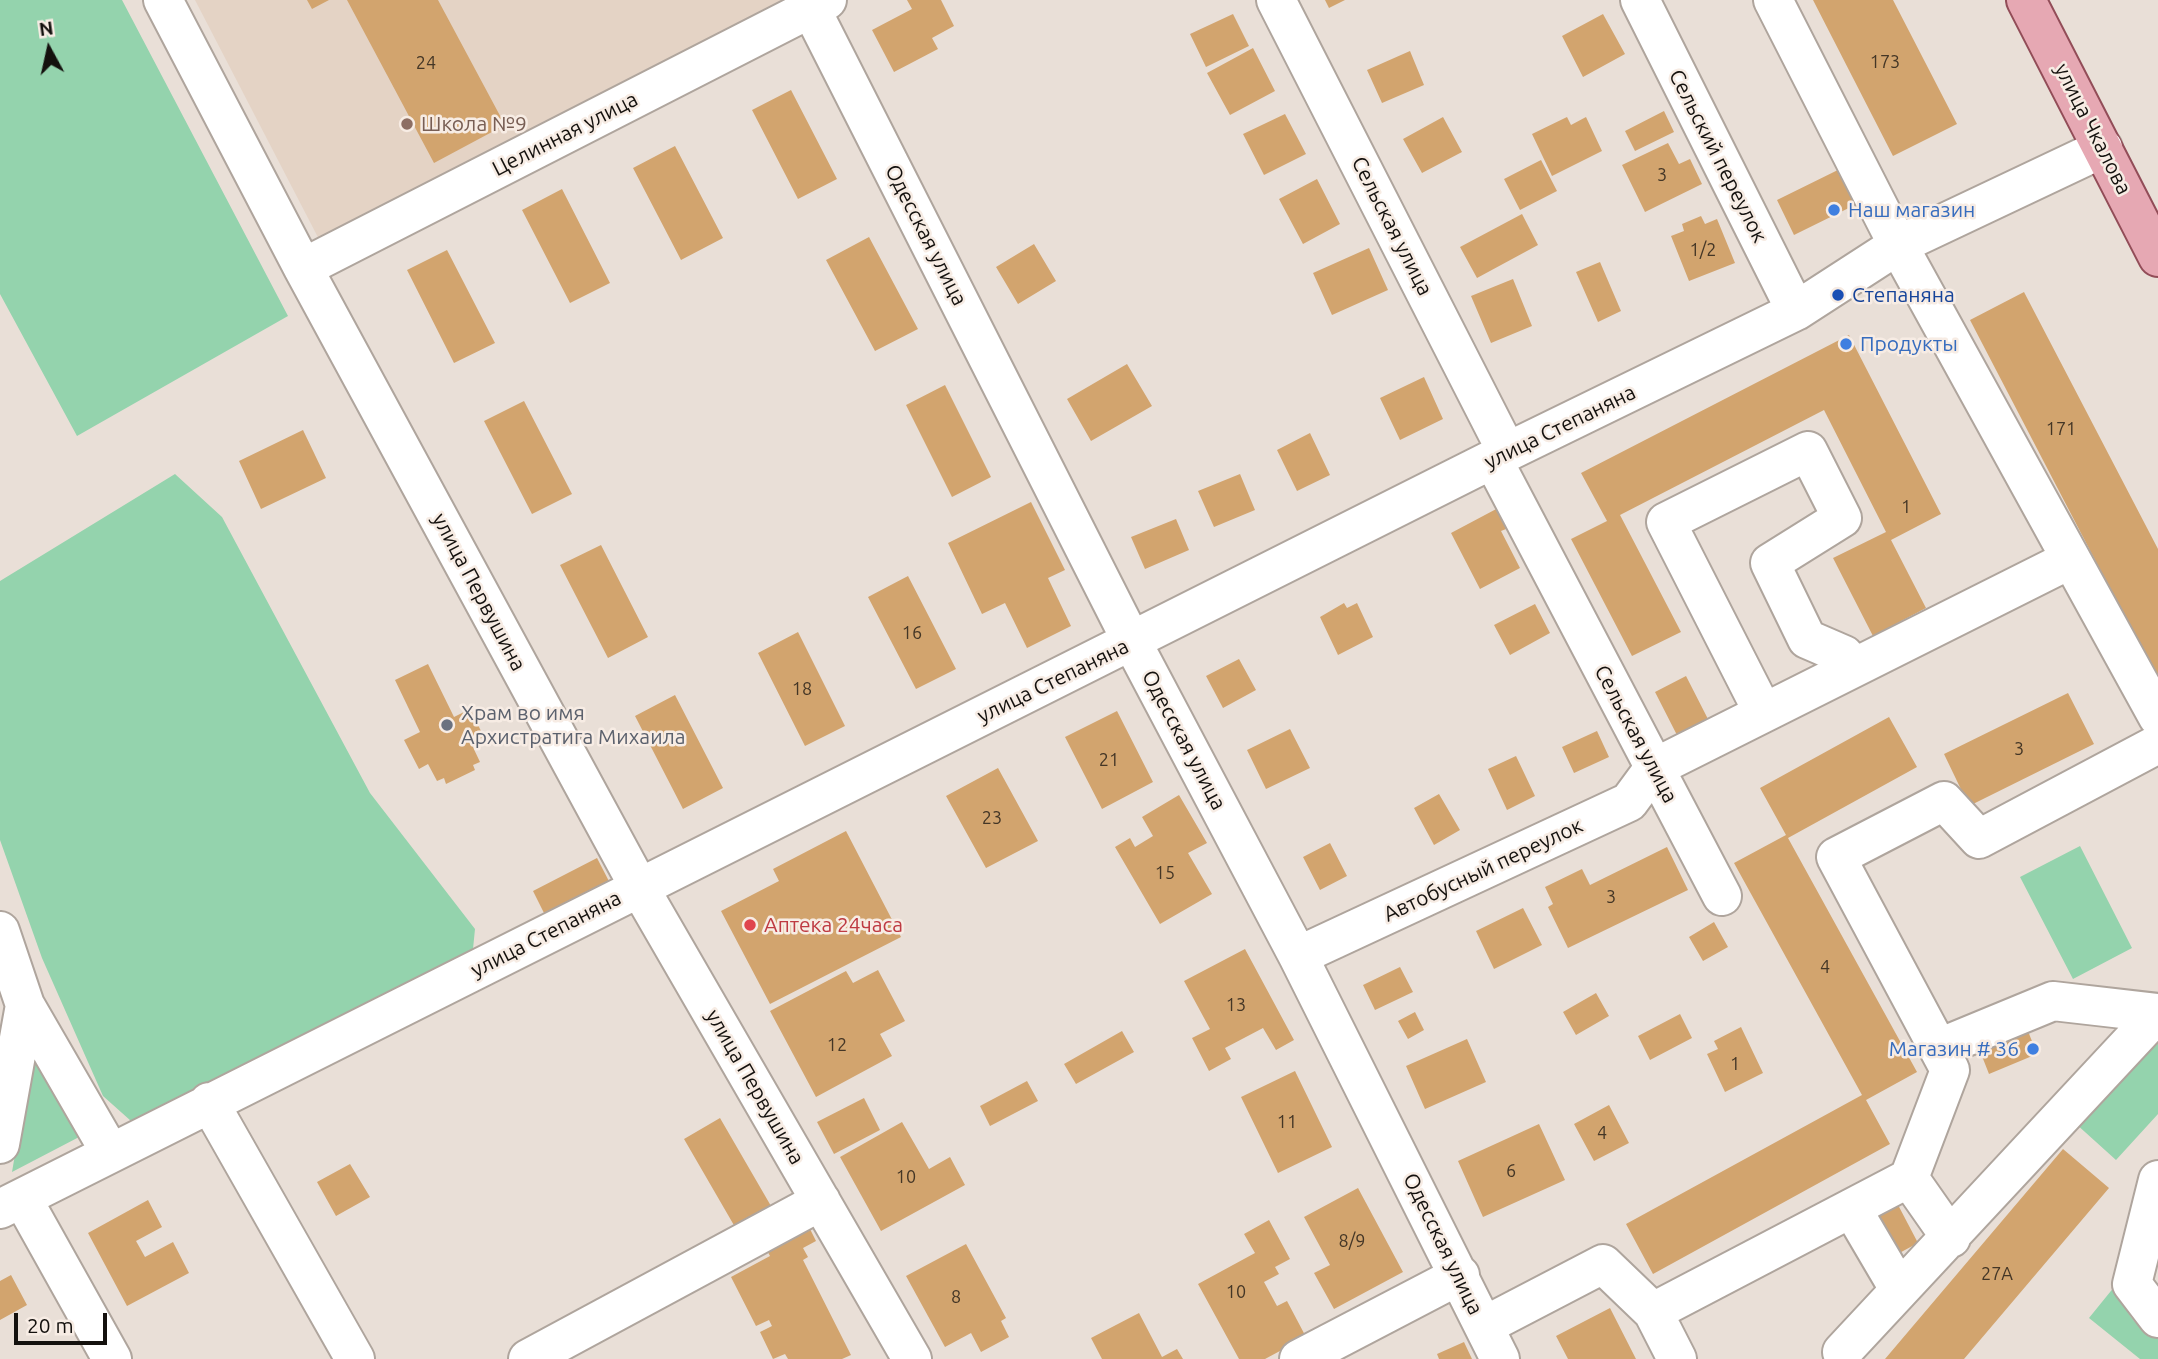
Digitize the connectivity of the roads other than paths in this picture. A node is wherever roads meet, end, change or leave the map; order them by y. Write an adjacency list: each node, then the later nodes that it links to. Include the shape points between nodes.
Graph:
1 (163, 0): 10 (street, улица Первушина)
2 (1276, 0): 12 (street, Сельская улица)
3 (1640, 0): 11 (street, Сельский переулок)
4 (1773, 0): 8 (street)
5 (2026, 0): 7 (main road, улица Чкалова)
6 (819, 4): 10 (street, Целинная улица); 14 (street, Одесская улица)
7 (2103, 148): 8 (street, улица Степаняна); 9 (main road, улица Чкалова)
8 (1898, 245): 11 (street, улица Степаняна); 13 (street)
9 (2158, 257)
10 (303, 268): 20 (street, улица Первушина)
11 (1796, 311): 12 (street, улица Степаняна)
12 (1500, 456): 14 (street, улица Степаняна); 19 (street, Сельская улица)
13 (2071, 559): 15 (street); 17 (street)
14 (1132, 642): 20 (street, улица Степаняна); 23 (street, Одесская улица)
15 (1850, 667): 16 (street); 16 (street, via 1844,655 1807,639 1770,563 1842,518 1808,451 1666,522)
16 (1763, 712): 19 (street)
17 (2158, 717)
18 (2158, 744): 26 (street, via 1979,839 1944,801 1836,857)
19 (1654, 768): 21 (street, Сельская улица); 23 (street, Автобусный переулок, via 1629,802)
20 (639, 887): 27 (street, улица Степаняна); 32 (street, улица Первушина)
21 (1722, 896)
22 (0, 931): 24 (street)
23 (1298, 956): 36 (street, Одесская улица)
24 (25, 1005): 28 (street); 29 (street)
25 (2158, 1013): 26 (street, via 2053,1001); 35 (street)
26 (1938, 1048): 30 (street, via 1950,1070)
27 (209, 1102): 29 (street, улица Степаняна); 43 (street)
28 (0, 1144)
29 (110, 1152): 33 (street, улица Степаняна)
30 (1909, 1178): 34 (street); 35 (street)
31 (2158, 1180): 39 (street, via 2132,1284)
32 (821, 1201): 44 (street); 45 (street, улица Первушина)
33 (11, 1203): 42 (street)
34 (1852, 1209): 37 (street); 38 (street)
35 (1951, 1238): 37 (street)
36 (1460, 1275): 40 (street, Одесская улица); 46 (street)
37 (1899, 1289): 41 (street)
38 (1653, 1312): 40 (street, via 1603,1264); 47 (street)
39 (2158, 1318)
40 (1492, 1343)
41 (1842, 1352)
42 (112, 1359)
43 (355, 1359)
44 (528, 1359)
45 (912, 1359)
46 (1299, 1359)
47 (1676, 1359)

